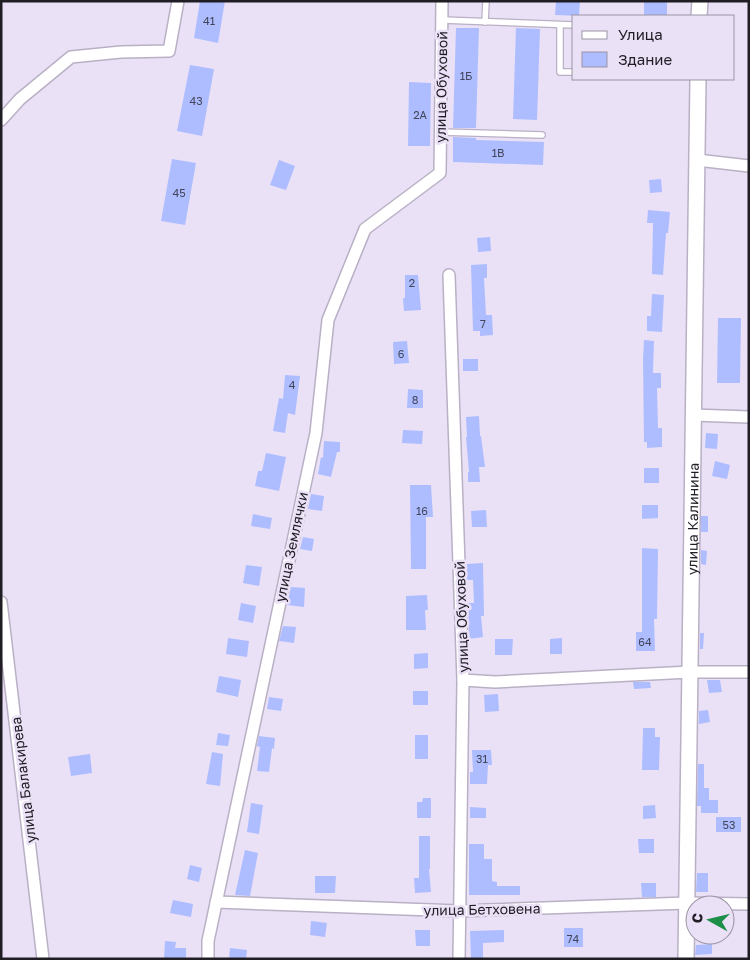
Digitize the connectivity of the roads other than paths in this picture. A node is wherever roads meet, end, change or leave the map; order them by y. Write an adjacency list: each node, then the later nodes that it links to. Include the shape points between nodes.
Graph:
1 (178, 1): 12 (street, via 169,51 71,57)
2 (442, 1): 6 (street, улица Обуховой)
3 (486, 1): 7 (lane)
4 (700, 1): 5 (street)
5 (699, 15)
6 (442, 20): 7 (lane); 13 (street, улица Обуховой)
7 (485, 22): 8 (lane)
8 (560, 25): 9 (lane); 10 (lane, via 560,72)
9 (572, 25)
10 (572, 72)
11 (698, 80): 15 (street, улица Калинина)
12 (1, 120)
13 (440, 132): 14 (lane); 17 (street, улица Обуховой)
14 (542, 135)
15 (697, 160): 16 (street); 19 (street, улица Калинина)
16 (749, 166)
17 (440, 173): 26 (street, улица Землячки, via 365,229 328,320 316,432)
18 (449, 276): 24 (street, улица Обуховой)
19 (693, 415): 20 (street); 22 (street, улица Калинина)
20 (749, 417)
21 (1, 602): 32 (street, улица Балакирева)
22 (690, 672): 23 (street); 24 (street, via 495,682); 25 (street, улица Калинина)
23 (749, 672)
24 (462, 680): 30 (street, улица Обуховой)
25 (687, 895)
26 (216, 902): 30 (street, улица Бетховена); 33 (street, улица Землячки, via 208,941)
27 (685, 903): 30 (street, улица Бетховена)
28 (735, 904): 29 (street, улица Бетховена)
29 (749, 904)
30 (459, 911): 34 (street, улица Обуховой)
31 (686, 945): 35 (street, улица Калинина)
32 (43, 959)
33 (208, 959)
34 (459, 959)
35 (686, 959)

